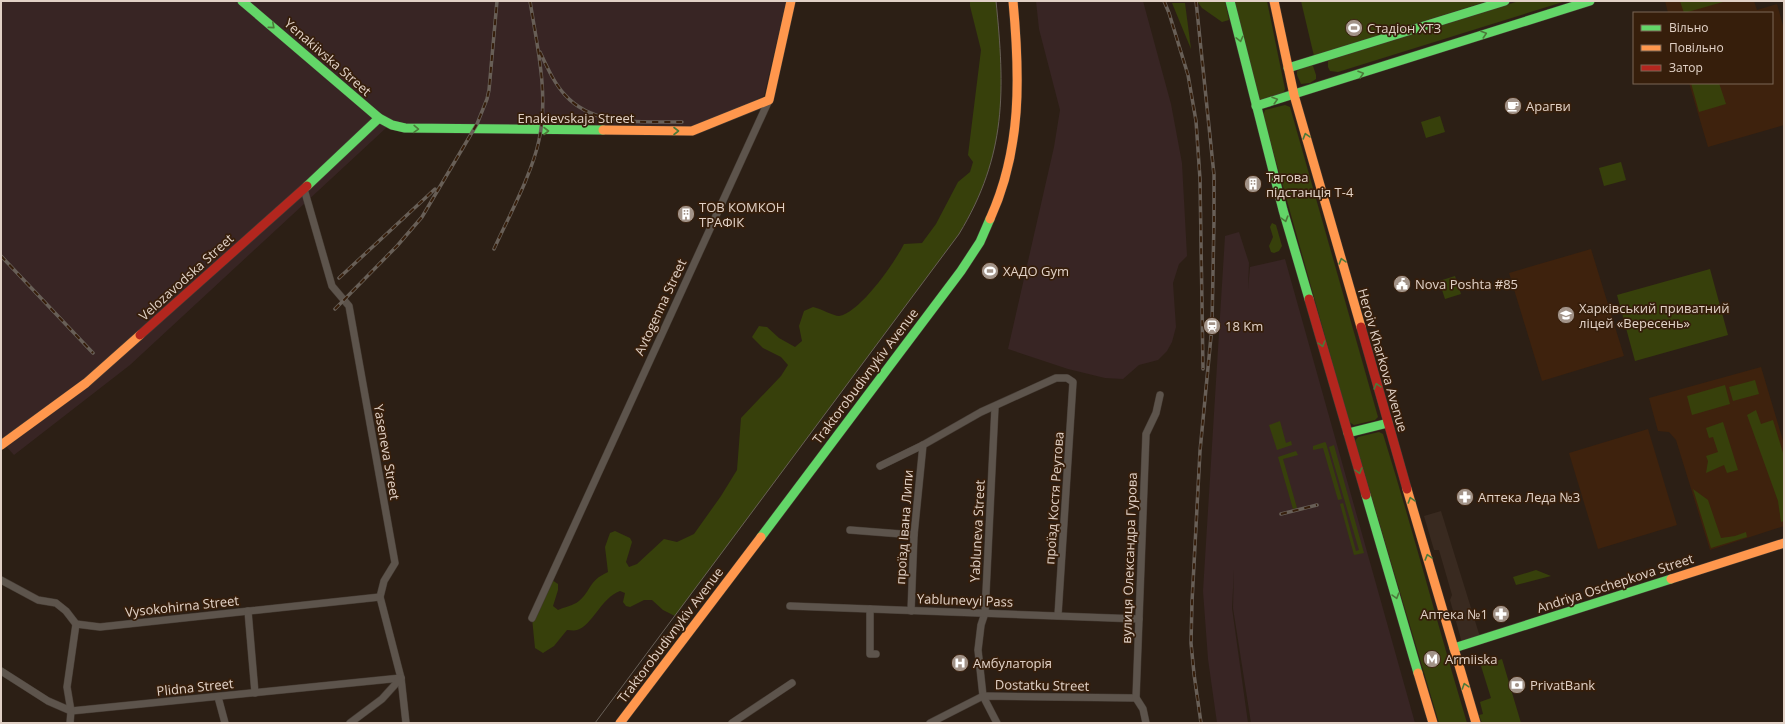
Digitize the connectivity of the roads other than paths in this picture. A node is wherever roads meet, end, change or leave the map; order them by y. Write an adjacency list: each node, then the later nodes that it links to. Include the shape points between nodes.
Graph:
1 (242, 1): 12 (main road, Yenakiivska Street, one-way to 12)
2 (791, 1): 10 (main road, Avtogenna Street)
3 (1013, 1): 50 (main road, Traktorobudivnykiv Avenue, via 1019,74 1016,138 1005,183 982,239)
4 (1230, 1): 11 (main road, one-way to 11)
5 (1274, 1): 8 (main road, Heroiv Kharkova Avenue)
6 (1505, 1): 8 (main road)
7 (1590, 1): 9 (main road, one-way to 7)
8 (1288, 68): 9 (main road, Heroiv Kharkova Avenue)
9 (1294, 95): 11 (main road, one-way to 9); 16 (main road, Heroiv Kharkova Avenue, one-way to 9)
10 (769, 100): 12 (main road, Enakievskaja Street, one-way to 10, via 405,128 692,131); 32 (street, Avtogenna Street)
11 (1256, 106): 17 (main road, one-way to 17, via 1283,210)
12 (379, 118): 13 (main road, Velozavodska Street)
13 (304, 189): 18 (main road, Velozavodska Street, via 86,383); 25 (street, Yaseneva Street, via 332,286 349,306 395,563 384,581)
14 (1160, 395): 33 (street, вулиця Олександра Гурова, via 1156,413 1146,434)
15 (995, 407): 19 (street, via 981,412); 30 (street, Yabluneva Street); 31 (street, проїзд Костя Реутова, via 1056,378 1067,378 1073,382)
16 (1388, 423): 17 (main road); 35 (main road, Heroiv Kharkova Avenue, one-way to 16)
17 (1348, 434): 55 (main road, one-way to 55)
18 (1, 445)
19 (923, 445): 20 (street); 22 (street, проїзд Івана Липи)
20 (880, 466)
21 (850, 530): 22 (street)
22 (914, 535): 29 (street, проїзд Івана Липи)
23 (1784, 543): 35 (main road, Andriya Oschepkova Street)
24 (1, 580): 34 (street, via 38,600 56,603)
25 (380, 597): 28 (street, Vysokohirna Street); 38 (street)
26 (790, 606): 27 (street, Yablunevyi Pass)
27 (870, 609): 29 (street, Yablunevyi Pass); 36 (street, via 870,654)
28 (248, 611): 34 (street, Vysokohirna Street, via 100,627); 40 (street)
29 (912, 611): 30 (street, Yablunevyi Pass)
30 (985, 613): 31 (street, Yablunevyi Pass); 41 (street, Yabluneva Street, via 978,650)
31 (1058, 615): 33 (street, Yablunevyi Pass)
32 (532, 618)
33 (1139, 618): 43 (street, вулиця Олександра Гурова)
34 (76, 624): 44 (street, via 67,687)
35 (1454, 648): 56 (main road, Heroiv Kharkova Avenue, one-way to 35)
36 (876, 654)
37 (1, 671): 44 (street, Plidna Street, via 48,701)
38 (401, 678): 40 (street, Plidna Street); 48 (street, via 382,700); 49 (street)
39 (792, 683): 45 (street)
40 (255, 692): 42 (street, Plidna Street)
41 (983, 696): 43 (street, Dostatku Street); 52 (street, Dostatku Street); 53 (street, Yabluneva Street)
42 (218, 697): 44 (street, Plidna Street); 47 (street)
43 (1136, 698): 54 (street, вулиця Олександра Гурова, via 1144,709)
44 (71, 711): 46 (street)
45 (741, 721): 51 (street)
46 (70, 723)
47 (225, 723)
48 (350, 723)
49 (406, 723)
50 (620, 723)
51 (732, 723)
52 (930, 723)
53 (997, 723)
54 (1146, 723)
55 (1433, 723)
56 (1476, 723)

